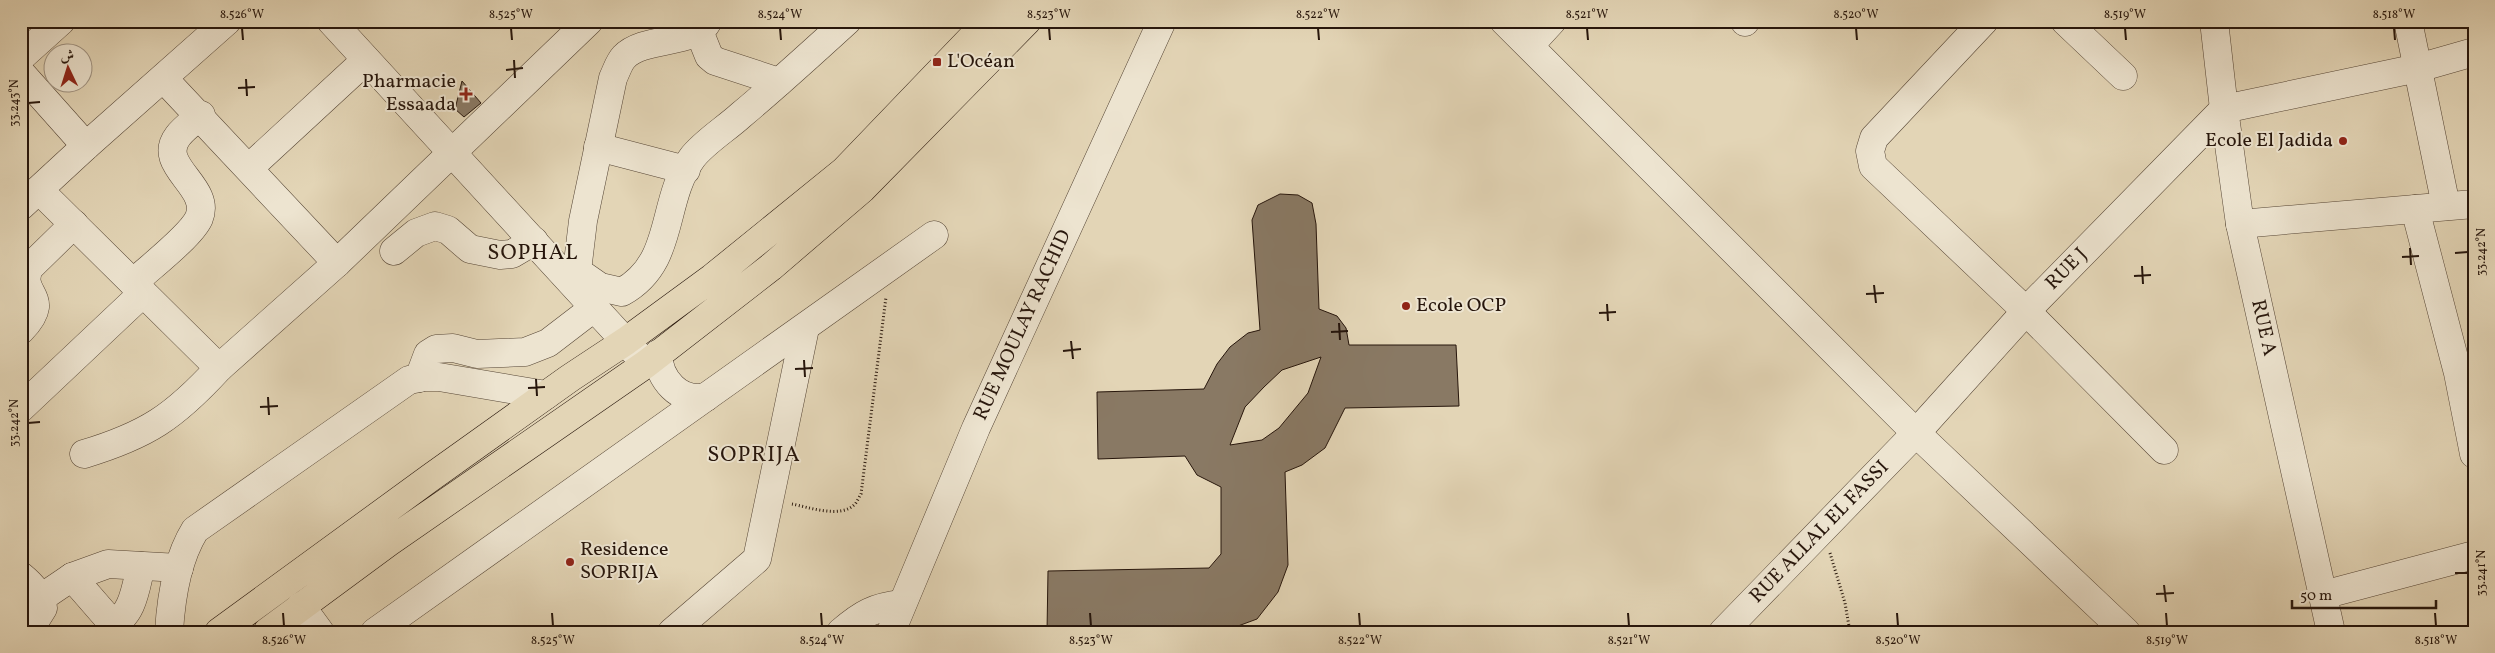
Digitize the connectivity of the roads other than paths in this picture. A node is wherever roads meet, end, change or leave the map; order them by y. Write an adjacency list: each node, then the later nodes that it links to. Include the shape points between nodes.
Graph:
1 (61, 21): 18 (street)
2 (331, 21): 19 (street)
3 (589, 21): 29 (street)
4 (847, 21): 24 (street)
5 (988, 21): 47 (main road, via 844,171 712,278)
6 (1028, 21): 48 (main road, via 862,189 771,267)
7 (1162, 21): 67 (street, RUE MOULAY RACHID, via 976,428)
8 (1504, 21): 16 (street)
9 (1552, 21): 16 (street)
10 (1984, 21): 44 (street, via 1885,124 1874,138 1870,151 1873,166)
11 (2065, 21): 22 (street)
12 (2214, 21): 25 (street, RUE A)
13 (2408, 21): 20 (street)
14 (219, 24): 23 (street)
15 (704, 26): 24 (street, via 709,56 715,61); 28 (street, via 641,47 623,57 613,78)
16 (1530, 45): 56 (street)
17 (2474, 52): 20 (street)
18 (21, 58)
19 (366, 60): 29 (street); 30 (street)
20 (2418, 68): 25 (street); 34 (street)
21 (21, 73): 27 (street)
22 (2124, 76)
23 (164, 79): 26 (street); 27 (street)
24 (779, 82): 31 (street, via 693,157)
25 (2224, 109): 37 (street, RUE A); 44 (street, RUE J)
26 (201, 116): 30 (street); 42 (street, via 177,137 172,158 194,187 201,210 198,219)
27 (86, 146): 32 (street)
28 (598, 147): 31 (street); 43 (street, via 583,221)
29 (453, 153): 39 (street); 41 (street)
30 (249, 168): 41 (street)
31 (686, 170): 43 (street, via 675,189 664,239 654,262 638,283 622,292 600,287)
32 (30, 198): 36 (street)
33 (2474, 204): 34 (street)
34 (2446, 206): 35 (street)
35 (2416, 209): 37 (street); 50 (street)
36 (74, 224): 42 (street); 46 (street, via 29,268 26,284 36,309 34,317)
37 (2240, 224): 65 (street, RUE A)
38 (934, 236): 45 (street)
39 (534, 241): 40 (street, via 512,254 480,252 470,249 448,230 435,226 416,233); 43 (street)
40 (394, 250)
41 (337, 262): 49 (street)
42 (138, 288): 49 (street); 54 (street)
43 (583, 289): 47 (street); 51 (street, via 548,343 526,352 477,354 453,348 436,349 428,354)
44 (2026, 310): 56 (street, RUE J); 57 (street)
45 (805, 328): 53 (street); 76 (street, via 757,559)
46 (21, 330)
47 (626, 341): 48 (street); 52 (main road)
48 (644, 366): 53 (street, via 659,366 670,385 688,397); 55 (street, via 638,380 658,394 666,412); 68 (main road)
49 (218, 368): 58 (street, via 190,399 157,425 122,442)
50 (2466, 373): 59 (street)
51 (418, 378): 52 (street, via 439,377); 62 (street, via 394,390 195,530 186,543)
52 (546, 395): 72 (main road)
53 (706, 397): 55 (street)
54 (21, 408)
55 (667, 425): 75 (street)
56 (1916, 434): 69 (street, RUE ALLAL EL FASSI); 79 (street)
57 (2164, 450)
58 (84, 454)
59 (2474, 454)
60 (2474, 556): 65 (street)
61 (142, 566): 62 (street); 64 (street, via 108,564); 64 (street, via 128,613 112,623)
62 (179, 568): 71 (street)
63 (21, 576): 66 (street)
64 (72, 577): 66 (street)
65 (2322, 595): 80 (street, RUE A)
66 (41, 598): 70 (street, via 43,608)
67 (902, 604): 77 (street, via 879,607 860,616); 78 (street, RUE MOULAY RACHID)
68 (301, 606): 73 (main road); 74 (street)
69 (1731, 629)
70 (28, 632)
71 (169, 632)
72 (219, 632)
73 (266, 632)
74 (320, 632)
75 (375, 632)
76 (672, 632)
77 (841, 632)
78 (891, 632)
79 (2126, 632)
80 (2331, 632)

